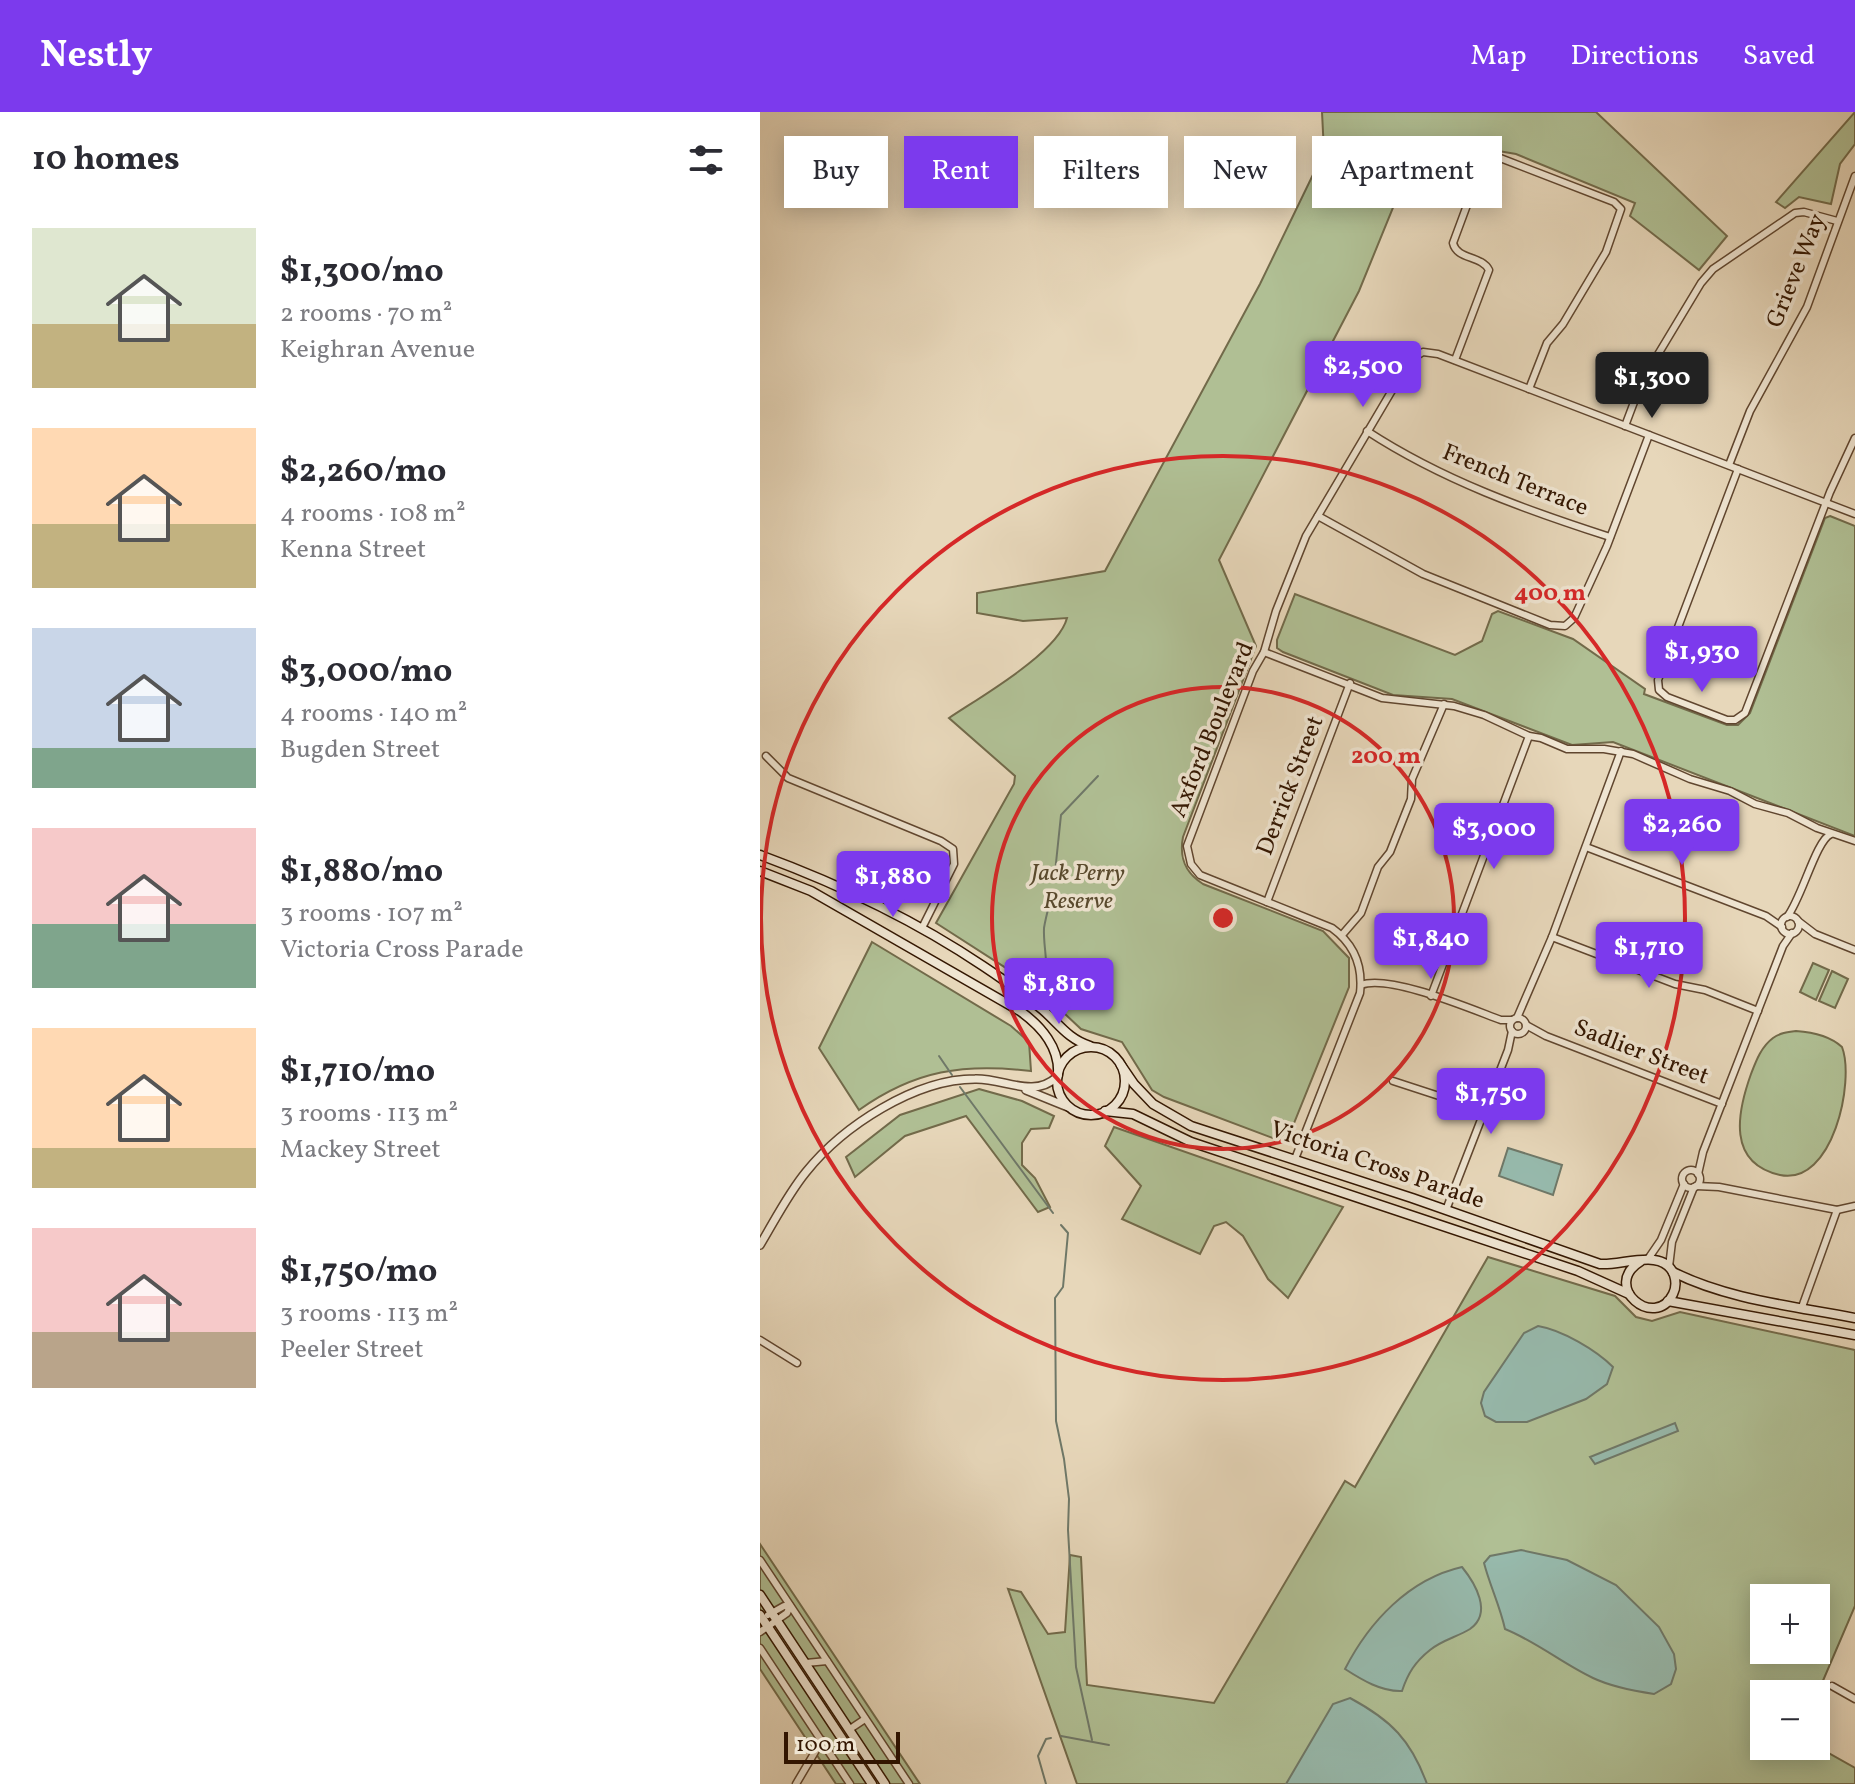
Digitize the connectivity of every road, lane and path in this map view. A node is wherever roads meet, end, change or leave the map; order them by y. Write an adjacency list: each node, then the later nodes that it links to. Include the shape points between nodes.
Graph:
1 (1855, 176): 2 (street, Grieve Way)
2 (1837, 221): 5 (street, via 1795,213 1713,269 1642,381); 9 (street, Grieve Way, via 1807,307 1750,411)
3 (1455, 360): 4 (street); 4 (street, via 1489,270 1455,250 1453,243 1483,162 1495,156 1621,209 1606,252 1547,343); 6 (street, Axford Boulevard, via 1423,352 1410,360)
4 (1529, 389): 5 (street)
5 (1625, 426): 7 (street)
6 (1367, 431): 13 (street, Axford Boulevard); 14 (street, French Terrace, via 1514,505)
7 (1649, 435): 9 (street); 14 (street)
8 (1855, 438): 11 (street)
9 (1729, 465): 10 (street)
10 (1738, 469): 11 (street); 11 (street, via 1658,680 1667,697 1727,720 1745,713)
11 (1826, 503): 12 (street)
12 (1855, 514)
13 (1318, 516): 14 (street, via 1423,574 1558,627 1574,618); 15 (street, Axford Boulevard, via 1281,598)
14 (1610, 537)
15 (1264, 652): 16 (street); 26 (street, Axford Boulevard, via 1187,846 1200,875)
16 (1350, 683): 17 (street, via 1391,700); 26 (street, Derrick Street)
17 (1444, 704): 18 (street); 35 (street, via 1412,779 1411,799 1390,852 1378,867 1361,913)
18 (1529, 736): 19 (street, via 1567,749); 40 (street)
19 (1621, 751): 21 (street); 23 (street)
20 (766, 756): 31 (street, via 788,778 953,849 954,864)
21 (1835, 833): 22 (street); 27 (street, via 1821,842)
22 (1855, 841)
23 (1586, 847): 28 (street); 36 (street)
24 (760, 855): 31 (main road, via 831,882)
25 (760, 871): 45 (main road, via 811,891 1020,1011 1049,1042)
26 (1267, 902): 35 (street, Axford Boulevard)
27 (1797, 904): 29 (street); 30 (street)
28 (1766, 916): 29 (street); 32 (street)
29 (1786, 917): 30 (street); 32 (street)
30 (1798, 920): 33 (street); 34 (street)
31 (922, 928): 43 (main road, via 1033,1002 1070,1038)
32 (1783, 929): 33 (street); 37 (street)
33 (1794, 933): 34 (street); 37 (street)
34 (1815, 934): 38 (street)
35 (1342, 935): 39 (street, via 1355,954)
36 (1552, 937): 41 (street); 42 (street)
37 (1783, 946): 41 (street)
38 (1855, 950)
39 (1361, 985): 40 (street, Sadlier Street, via 1393,984); 53 (street)
40 (1431, 996): 42 (street, Sadlier Street)
41 (1758, 1011): 48 (street)
42 (1518, 1026): 48 (street, Sadlier Street); 51 (street)
43 (1090, 1046): 44 (main road, via 1107,1051); 45 (main road, via 1072,1053)
44 (1121, 1065): 50 (main road, via 1122,1092); 53 (main road, Victoria Cross Parade, via 1144,1096 1169,1115)
45 (1057, 1076): 47 (street, via 1043,1087); 49 (main road)
46 (1393, 1081): 51 (street)
47 (1017, 1086): 49 (street); 65 (street, via 958,1080 872,1114 806,1172)
48 (1722, 1104): 52 (street)
49 (1068, 1107): 50 (main road, via 1088,1115)
50 (1105, 1111): 55 (main road, Victoria Cross Parade, via 1133,1114 1191,1142)
51 (1485, 1111): 62 (street)
52 (1703, 1152): 54 (street); 56 (street)
53 (1295, 1159): 55 (main road); 60 (main road, Victoria Cross Parade)
54 (1689, 1170): 56 (street); 57 (street)
55 (1290, 1175): 64 (main road, Victoria Cross Parade)
56 (1699, 1175): 58 (street); 59 (street)
57 (1684, 1184): 58 (street); 66 (street, via 1661,1240)
58 (1695, 1186): 59 (street); 67 (street, via 1672,1242)
59 (1719, 1187): 63 (street)
60 (1412, 1198): 62 (main road, Victoria Cross Parade); 64 (main road)
61 (1855, 1206): 63 (street)
62 (1446, 1210): 66 (main road, Victoria Cross Parade, via 1600,1264)
63 (1837, 1210): 70 (street)
64 (1407, 1214): 68 (main road, Victoria Cross Parade, via 1578,1271)
65 (760, 1245)
66 (1644, 1260): 67 (main road); 68 (main road, via 1630,1271)
67 (1671, 1269): 69 (main road, via 1675,1284); 70 (main road, via 1712,1289)
68 (1629, 1294): 69 (main road, via 1647,1307)
69 (1668, 1301): 72 (main road)
70 (1802, 1307): 71 (main road)
71 (1855, 1318)
72 (1855, 1335)
73 (760, 1340): 74 (street)
74 (797, 1363)
75 (760, 1560): 77 (street)
76 (760, 1595): 78 (main road)
77 (790, 1606): 78 (street); 82 (street)
78 (774, 1617): 79 (street); 83 (main road)
79 (762, 1622): 81 (main road)
80 (760, 1648): 90 (street)
81 (787, 1655): 83 (main road); 89 (main road)
82 (827, 1661): 83 (street); 86 (street)
83 (806, 1663): 88 (main road)
84 (1832, 1686): 85 (street)
85 (1855, 1699)
86 (865, 1719): 87 (street); 88 (street)
87 (870, 1726): 88 (street); 95 (street)
88 (852, 1733): 89 (main road); 94 (main road)
89 (843, 1739): 93 (main road)
90 (822, 1740): 91 (street); 92 (street)
91 (796, 1784)
92 (850, 1784)
93 (872, 1784)
94 (885, 1784)
95 (909, 1784)

